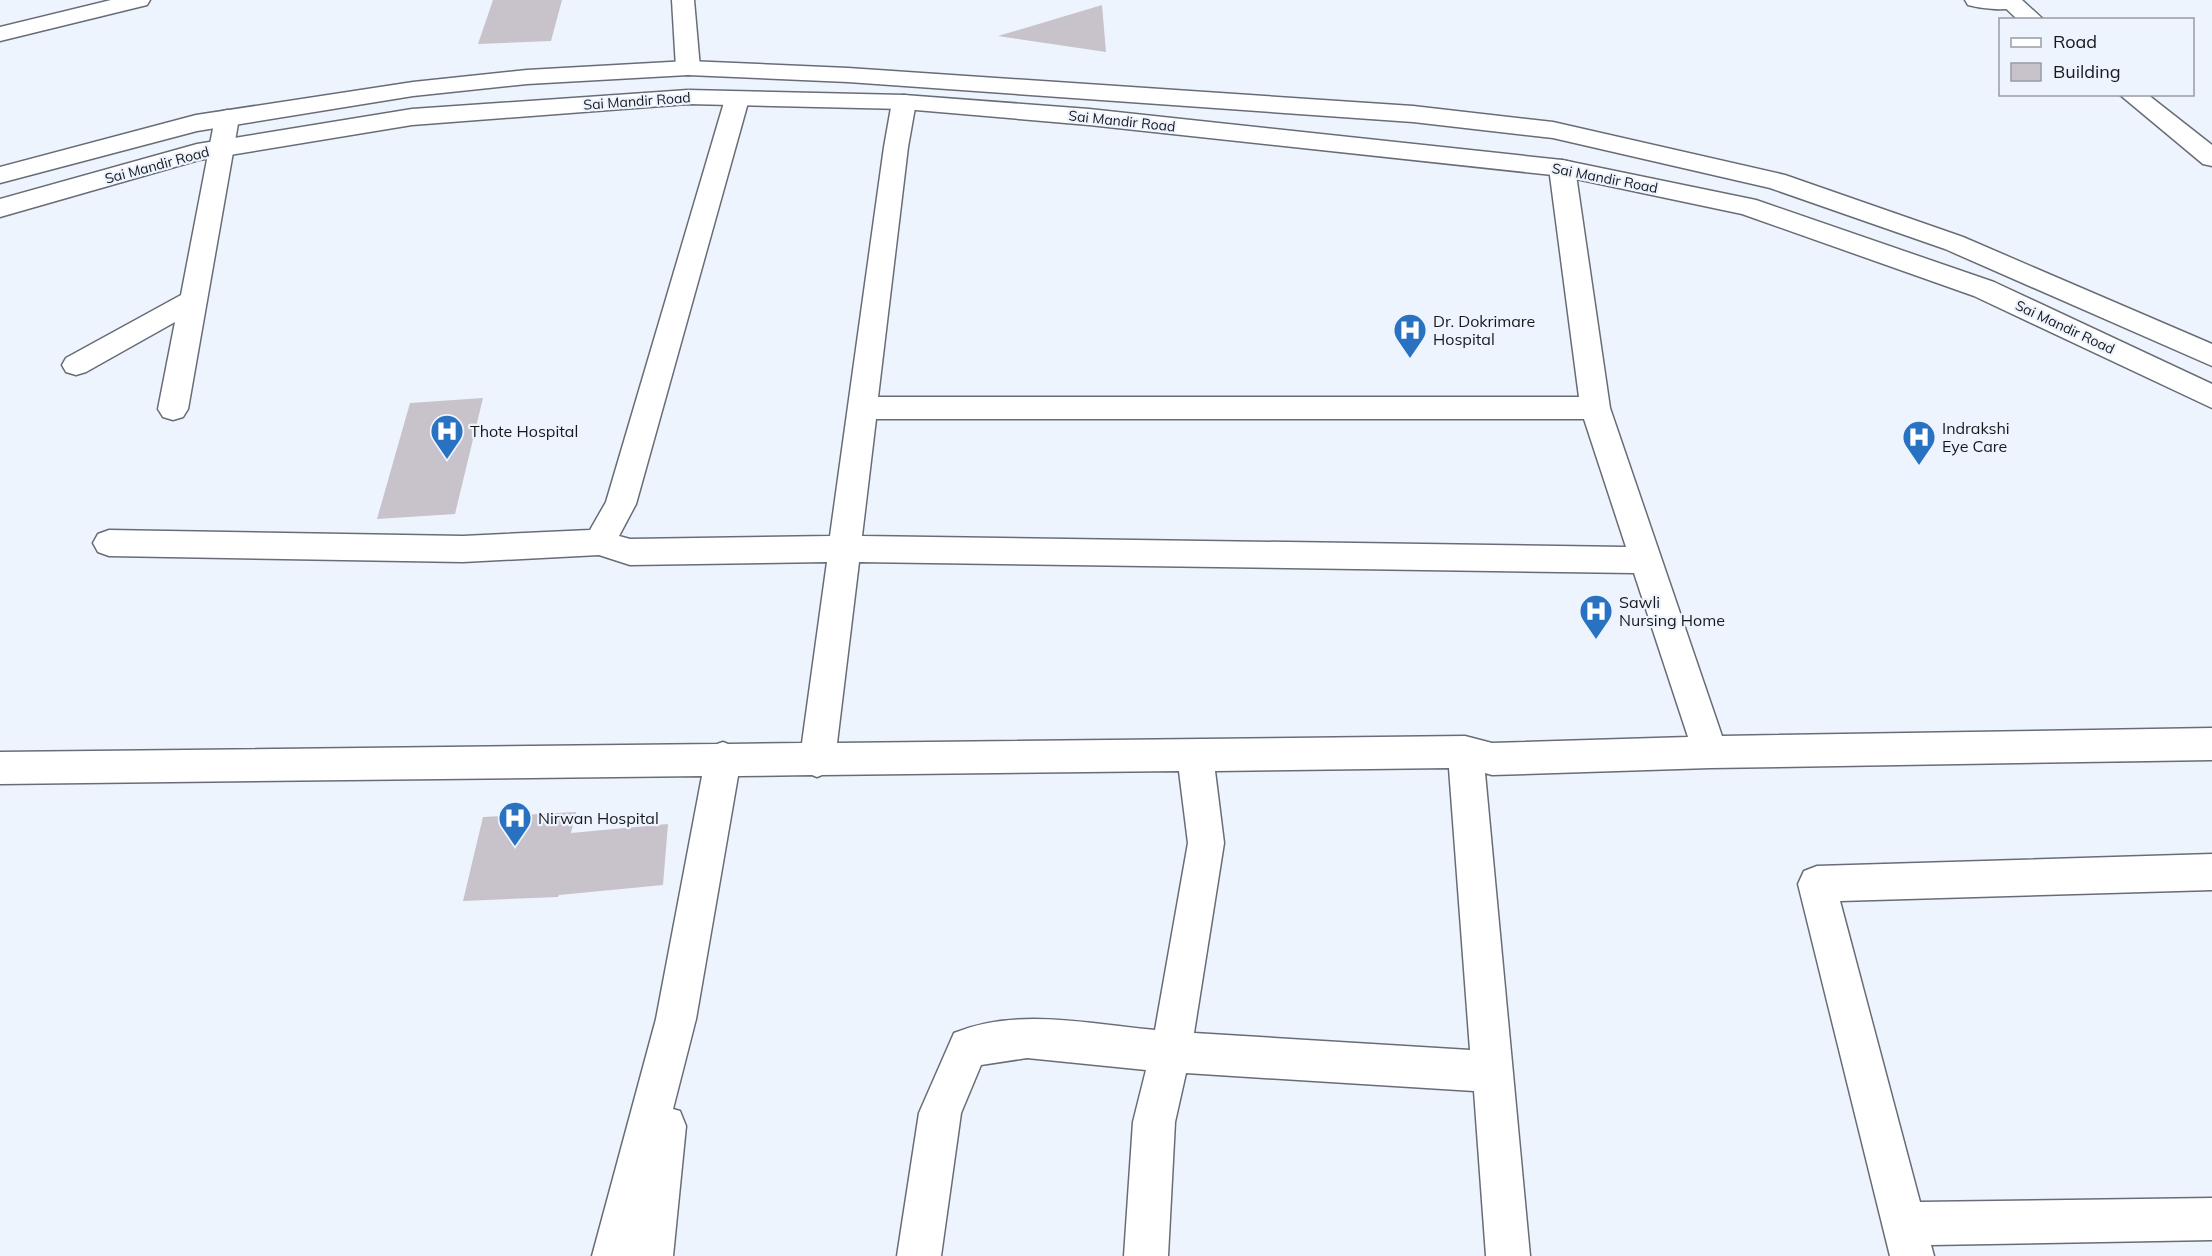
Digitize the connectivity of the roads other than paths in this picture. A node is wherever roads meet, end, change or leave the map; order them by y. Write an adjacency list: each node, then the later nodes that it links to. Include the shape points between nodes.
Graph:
1 (139, 0): 6 (main road)
2 (683, 0): 7 (main road)
3 (1976, 0): 4 (main road)
4 (2010, 1): 5 (main road)
5 (2031, 18)
6 (0, 34)
7 (688, 68): 11 (main road, Sai Mandir Road, via 527,77 413,89); 18 (main road, Sai Mandir Road, via 848,75 1413,114 1553,130 1776,181 1954,243)
8 (2134, 96): 13 (main road)
9 (737, 99): 10 (main road, Sai Mandir Road); 12 (main road, Sai Mandir Road, via 688,97 412,117); 24 (main road, via 621,504)
10 (904, 102): 14 (main road, Sai Mandir Road, via 1089,117); 21 (main road)
11 (227, 118): 12 (main road); 15 (main road, Sai Mandir Road)
12 (223, 148): 16 (main road, Sai Mandir Road); 17 (main road)
13 (2212, 158)
14 (1562, 168): 20 (main road, Sai Mandir Road, via 1747,206 1973,285); 22 (main road)
15 (0, 175)
16 (0, 208)
17 (193, 300): 19 (main road); 23 (main road)
18 (2212, 356)
19 (76, 365)
20 (2212, 397)
21 (862, 408): 22 (main road); 26 (main road)
22 (1595, 408): 27 (main road)
23 (173, 409)
24 (599, 542): 25 (main road, via 463,549); 26 (main road, via 630,552)
25 (108, 543)
26 (845, 549): 27 (main road); 33 (main road)
27 (1646, 560): 30 (main road)
28 (2212, 744): 30 (main road)
29 (1465, 752): 30 (main road, via 1492,759); 31 (main road); 38 (main road)
30 (1710, 752)
31 (1195, 755): 33 (main road); 37 (main road, via 1206,843)
32 (723, 758): 33 (main road); 34 (main road); 36 (main road)
33 (817, 761)
34 (0, 768)
35 (2212, 872): 40 (main road, via 1817,885)
36 (676, 1019): 41 (main road); 42 (main road)
37 (1171, 1052): 38 (main road); 43 (main road, via 1027,1038 968,1047 940,1113); 44 (main road, via 1154,1122)
38 (1492, 1072): 45 (main road)
39 (2212, 1219): 40 (main road)
40 (1908, 1240)
41 (614, 1256)
42 (651, 1256)
43 (919, 1256)
44 (1146, 1256)
45 (1508, 1256)

